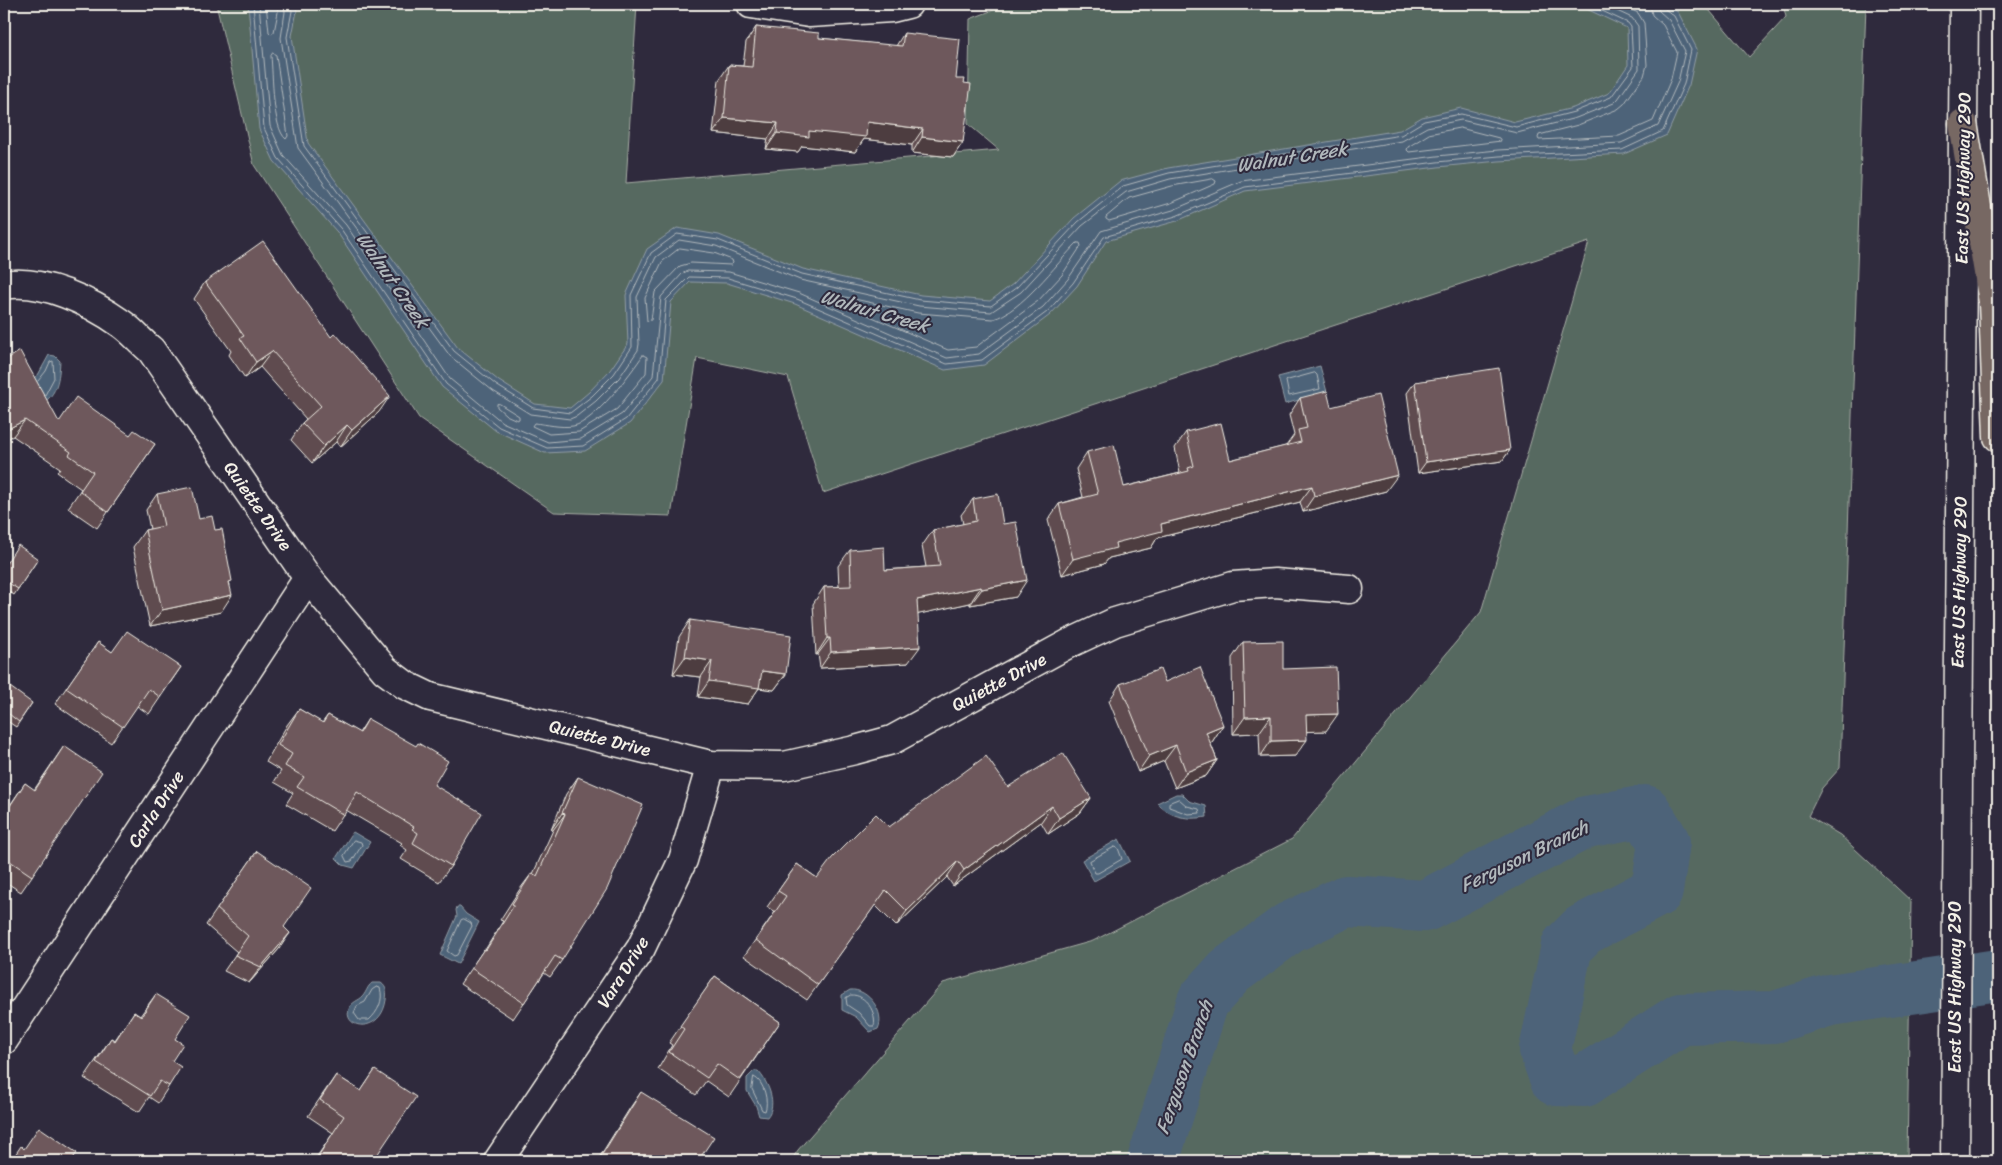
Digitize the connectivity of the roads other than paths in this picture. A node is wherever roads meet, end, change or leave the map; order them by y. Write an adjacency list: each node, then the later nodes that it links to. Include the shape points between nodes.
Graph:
1 (751, 4): 2 (street, via 809,13 892,8)
2 (908, 4)
3 (1964, 4): 4 (street, East US Highway 290)
4 (1963, 123): 6 (highway, via 1994,302); 12 (street, East US Highway 290)
5 (4, 285): 7 (street, Quiette Drive, via 18,283 57,291 94,306 124,325 151,350)
6 (1998, 437)
7 (308, 578): 9 (street, Quiette Drive, via 373,658 405,686 430,697); 10 (street, Carla Drive)
8 (1350, 589): 9 (street, Quiette Drive, via 1275,583 1233,586 1115,622 1068,644 892,740 784,766)
9 (711, 765): 11 (street, Vara Drive, via 683,860 641,948)
10 (4, 1040)
11 (498, 1161)
12 (1954, 1161)

